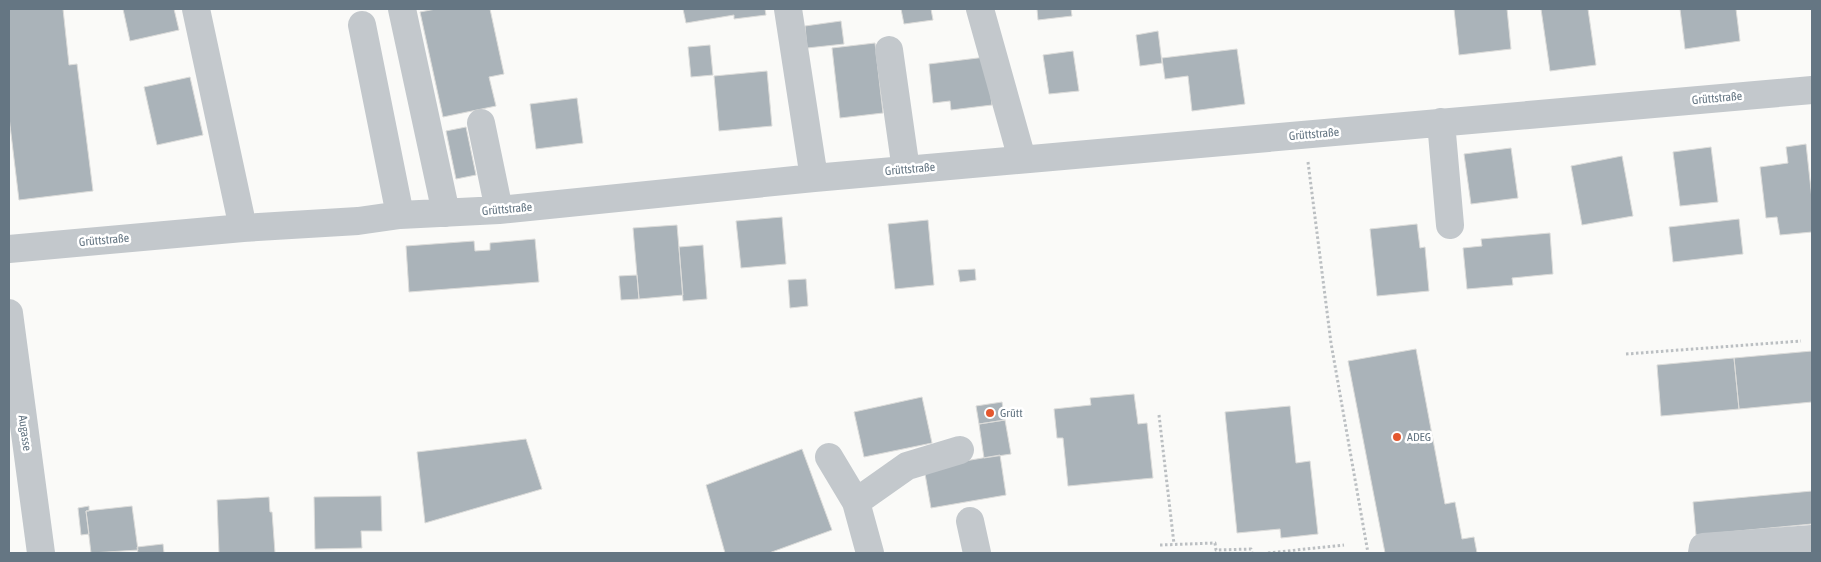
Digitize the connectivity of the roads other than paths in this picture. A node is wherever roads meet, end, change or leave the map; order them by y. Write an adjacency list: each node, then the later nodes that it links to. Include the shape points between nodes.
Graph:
1 (196, 9): 17 (street)
2 (402, 9): 14 (street)
3 (788, 9): 12 (street)
4 (980, 9): 10 (street)
5 (362, 25): 15 (street)
6 (889, 50): 11 (street)
7 (1812, 90): 8 (street, Grüttstraße)
8 (1441, 122): 10 (street, Grüttstraße); 16 (street)
9 (481, 124): 13 (street)
10 (1022, 159): 11 (street, Grüttstraße)
11 (906, 170): 12 (street, Grüttstraße)
12 (814, 178): 13 (street, Grüttstraße)
13 (499, 210): 14 (street, Grüttstraße)
14 (446, 213): 15 (street, Grüttstraße)
15 (400, 215): 17 (street, Grüttstraße, via 358,221)
16 (1450, 225)
17 (242, 228): 18 (street, Grüttstraße)
18 (9, 249)
19 (9, 313): 25 (street, Augasse)
20 (960, 450): 22 (street, via 907,466)
21 (829, 457): 22 (street)
22 (856, 502): 26 (street)
23 (970, 521): 27 (street)
24 (1812, 540): 28 (street, via 1703,548)
25 (41, 553)
26 (870, 553)
27 (977, 553)
28 (1702, 553)

